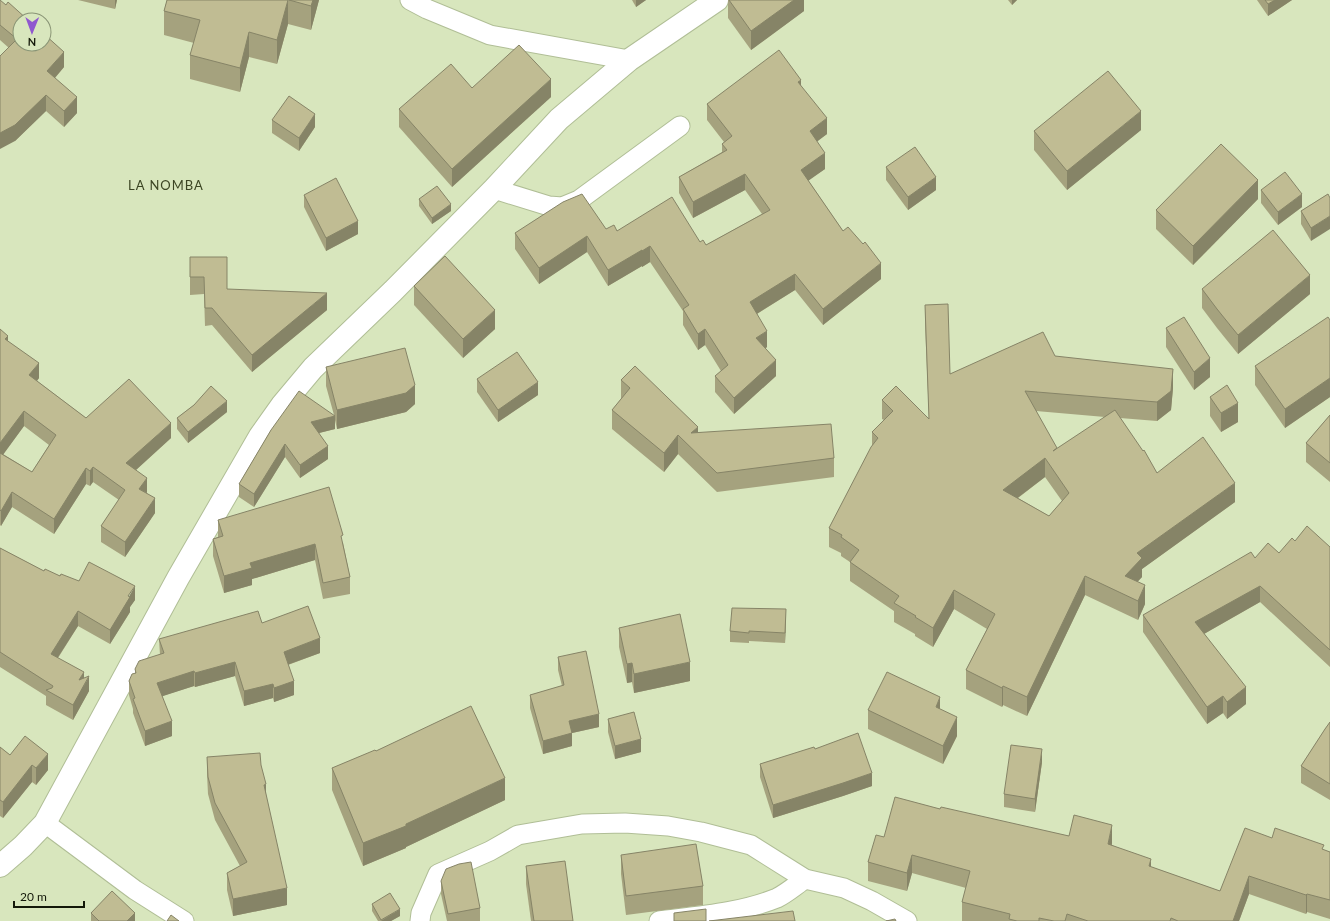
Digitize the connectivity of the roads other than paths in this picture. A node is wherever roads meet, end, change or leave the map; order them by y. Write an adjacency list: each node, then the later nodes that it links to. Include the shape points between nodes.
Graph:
1 (410, 0): 3 (street, via 490,35)
2 (717, 0): 3 (street)
3 (629, 60): 5 (street, via 559,119)
4 (680, 126): 5 (street, via 579,200 562,207 549,206)
5 (494, 189): 6 (street, via 313,368 273,417 174,584)
6 (45, 823): 7 (street); 9 (street, via 135,890)
7 (0, 866)
8 (805, 879): 10 (street, via 752,845 701,832 668,826 625,823 582,824 518,835 490,851 438,874); 11 (street, via 778,897 749,907); 12 (street, via 844,888)
9 (184, 921)
10 (420, 921)
11 (659, 921)
12 (907, 921)

